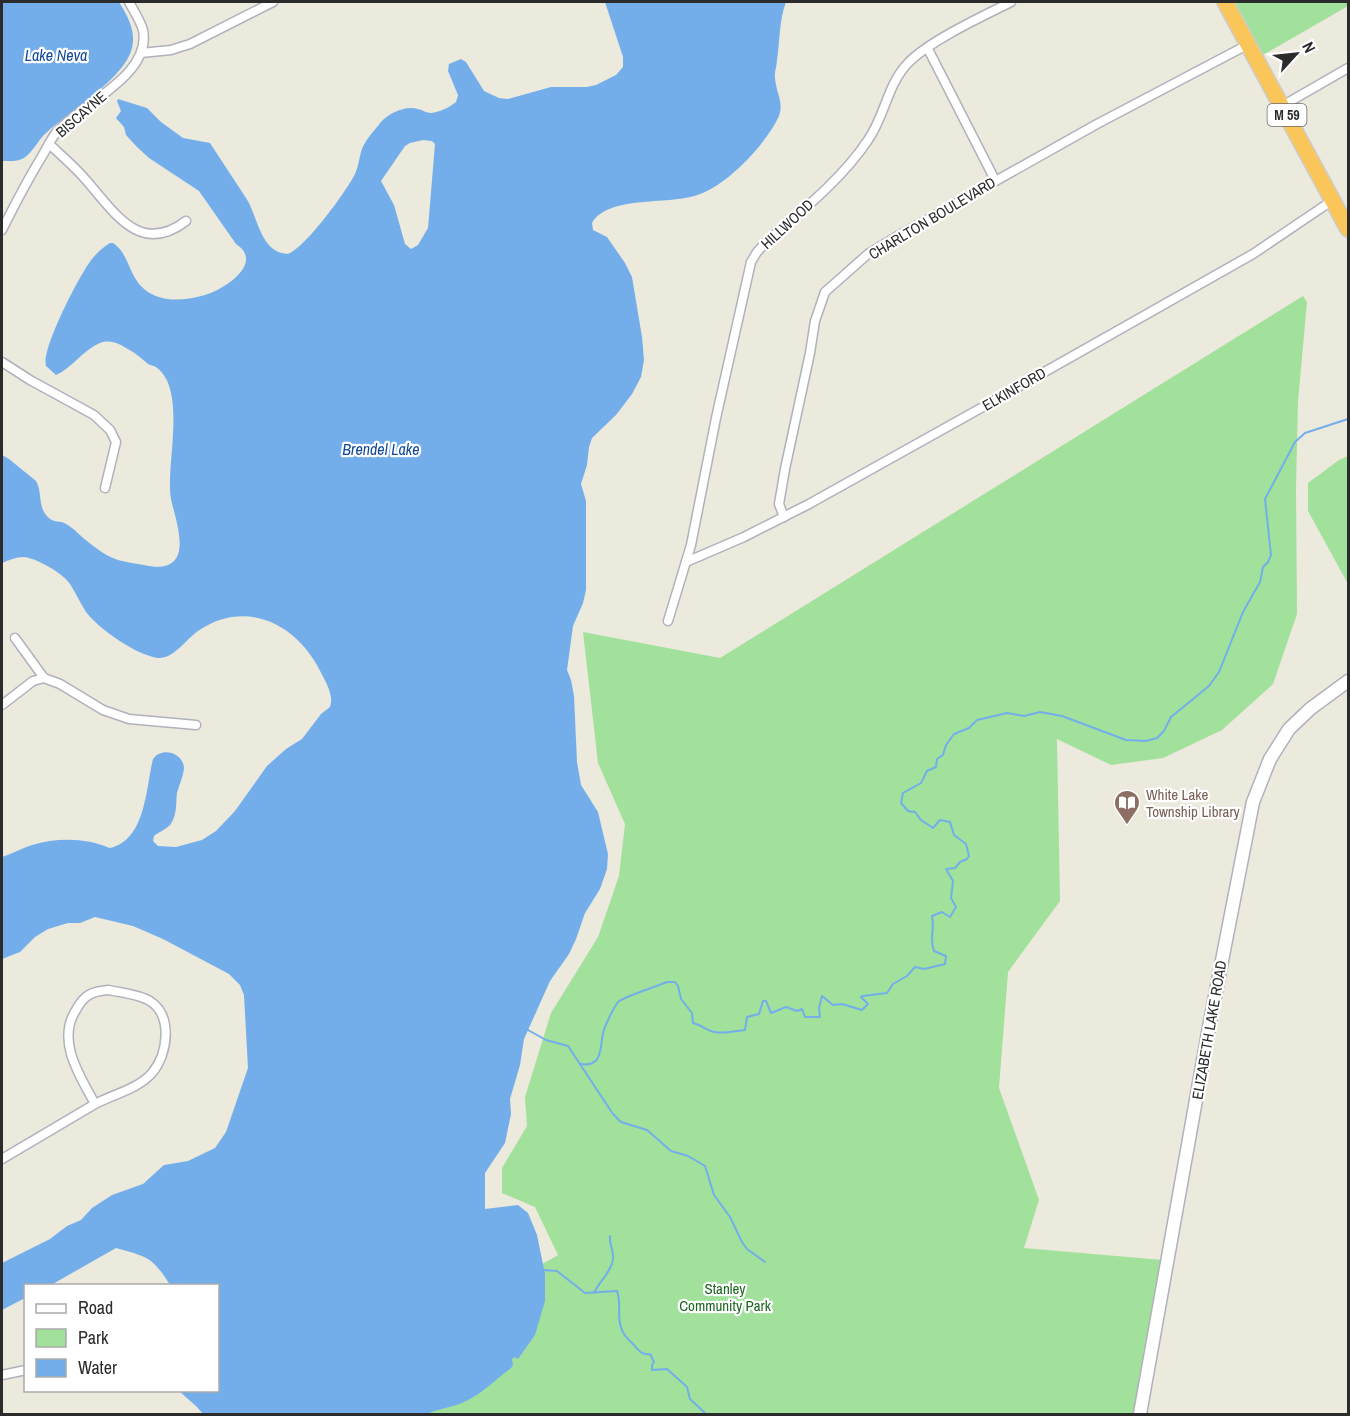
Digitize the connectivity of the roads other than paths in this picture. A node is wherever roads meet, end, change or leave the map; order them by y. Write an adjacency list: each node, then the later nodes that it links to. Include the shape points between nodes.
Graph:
1 (129, 2): 7 (street, via 143,34)
2 (273, 2): 7 (street, via 190,44)
3 (1011, 2): 6 (street, HILLWOOD)
4 (1225, 2): 5 (highway, M 59)
5 (1249, 44): 9 (highway, M 59); 11 (street, CHARLTON BOULEVARD)
6 (928, 49): 11 (street); 19 (street, HILLWOOD, via 897,77 870,137 855,159 768,240 751,262)
7 (141, 53): 10 (street, BISCAYNE, via 126,76 80,111)
8 (1348, 68): 9 (street)
9 (1282, 106): 12 (highway, M 59)
10 (49, 144): 13 (street, via 133,230 149,235 166,233); 14 (street, BISCAYNE)
11 (995, 180): 18 (street, CHARLTON BOULEVARD, via 868,254 825,292 814,321 780,495)
12 (1333, 200): 15 (highway, M 59); 18 (street, ELKINFORD, via 1253,254)
13 (186, 221)
14 (3, 225)
15 (1348, 229)
16 (2, 362): 17 (street, via 94,415 110,430 116,442)
17 (105, 488)
18 (784, 517): 19 (street, ELKINFORD)
19 (686, 562): 20 (street, HILLWOOD)
20 (668, 621)
21 (15, 638): 22 (street)
22 (44, 678): 24 (street, via 33,681); 25 (street, via 103,710 129,719)
23 (1348, 681): 30 (street, ELIZABETH LAKE ROAD, via 1289,729 1270,759 1253,801)
24 (2, 705)
25 (196, 725)
26 (95, 1104): 26 (street, via 137,1085 160,1059 165,1025 159,1009 149,1000 109,990 94,991 82,999 72,1016 69,1050); 27 (street)
27 (2, 1159)
28 (24, 1370): 29 (street)
29 (2, 1375)
30 (1140, 1414)

